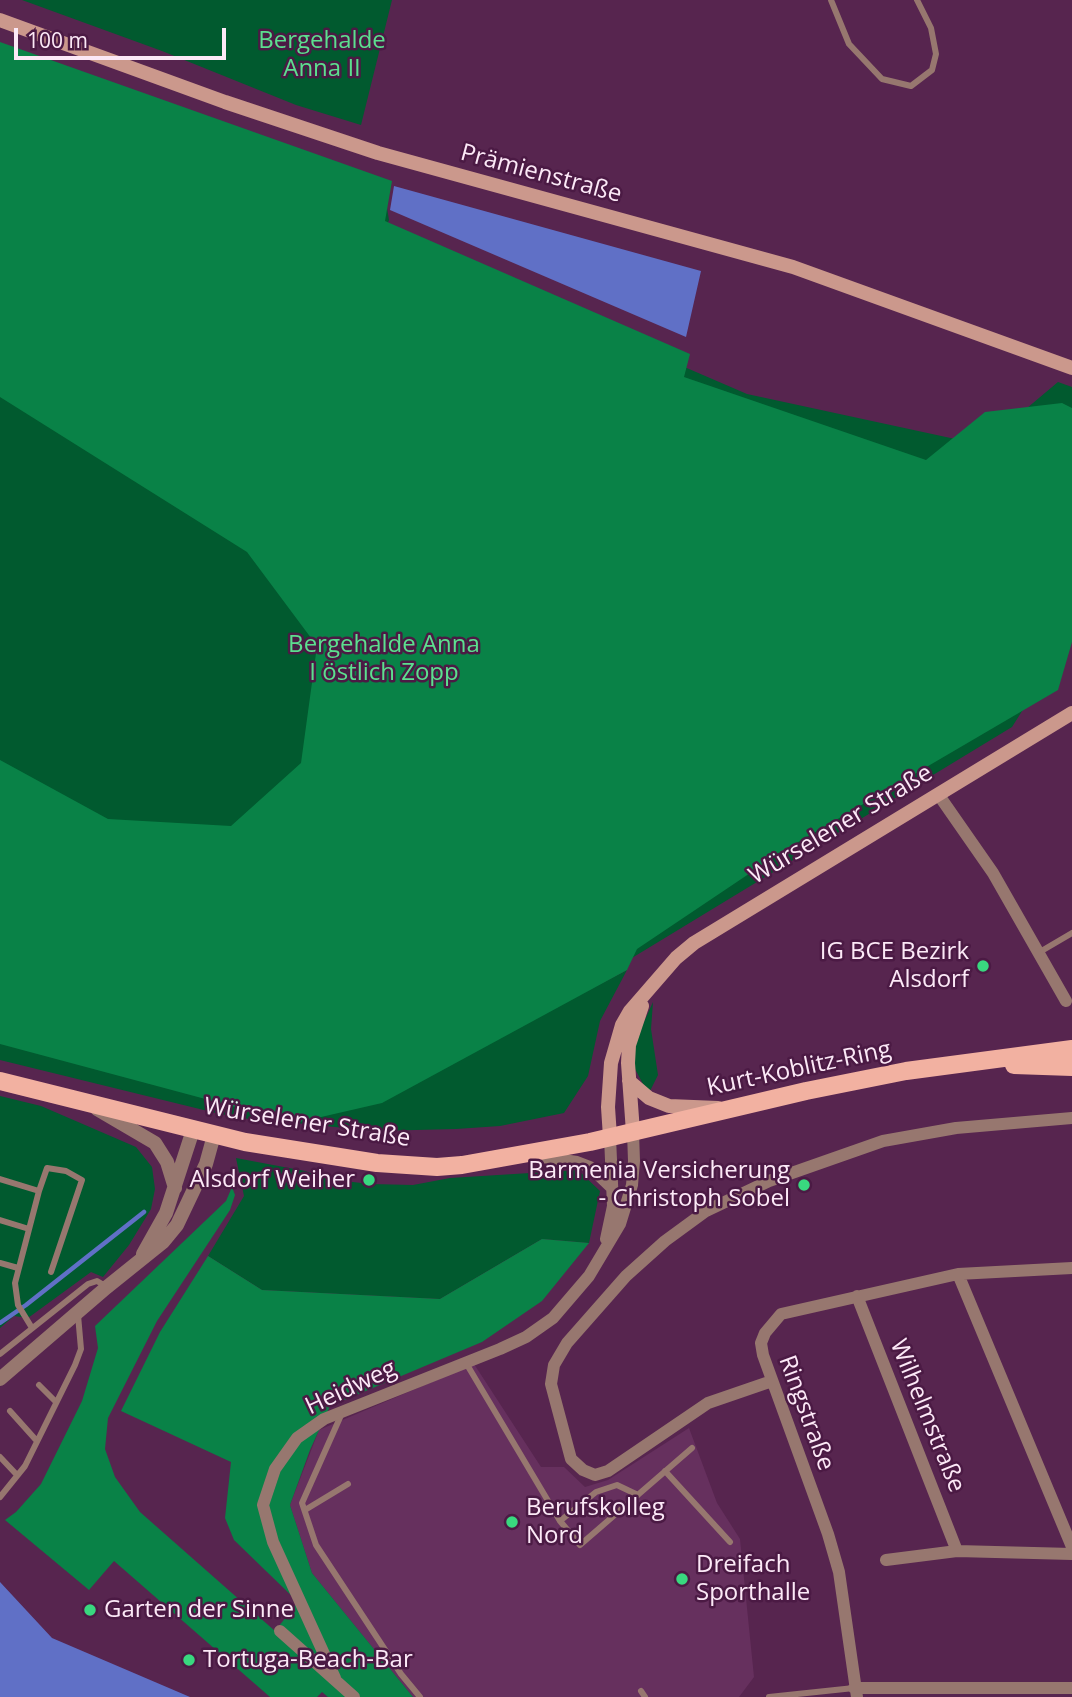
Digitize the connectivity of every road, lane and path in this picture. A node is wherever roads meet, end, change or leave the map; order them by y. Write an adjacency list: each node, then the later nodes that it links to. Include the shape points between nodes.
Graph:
1 (831, 0): 2 (lane, via 849,44 882,79 911,86 932,70 936,54 931,28)
2 (917, 0)
3 (0, 20): 4 (main road, Prämienstraße, via 378,153 793,267)
4 (1072, 368)
5 (1072, 713): 6 (main road, Würselener Straße)
6 (938, 794): 8 (street, via 993,873); 9 (main road, Würselener Straße, via 694,943)
7 (1072, 933): 8 (lane)
8 (1038, 953): 10 (street)
9 (648, 992): 15 (main road, Würselener Straße, via 629,1045); 22 (main road, Würselener Straße, via 630,1011 615,1043 609,1082)
10 (1069, 1001)
11 (1072, 1049): 12 (main road, Kurt-Koblitz-Ring)
12 (976, 1063): 13 (main road, Kurt-Koblitz-Ring); 17 (main road, Kurt-Koblitz-Ring, via 906,1071)
13 (1072, 1068)
14 (0, 1081): 16 (main road, Würselener Straße)
15 (629, 1081): 17 (main road, via 649,1098 669,1106); 20 (main road, Würselener Straße)
16 (86, 1103): 19 (main road, Würselener Straße); 26 (street, via 155,1143)
17 (730, 1108): 20 (main road, Kurt-Koblitz-Ring)
18 (1072, 1118): 44 (street, via 956,1128 883,1141 769,1181 706,1211 626,1276 566,1343 551,1384 571,1459 595,1475 608,1471 708,1403)
19 (193, 1130): 21 (main road, Würselener Straße); 26 (street)
20 (633, 1132): 22 (main road, Würselener Straße); 30 (street, Heidweg, via 635,1161 628,1203)
21 (214, 1135): 23 (main road, Würselener Straße, via 404,1166 462,1165); 31 (street, via 206,1164 177,1225)
22 (610, 1137): 23 (main road, Würselener Straße); 25 (street, Heidweg)
23 (524, 1154): 25 (street, via 590,1167)
24 (0, 1179): 27 (lane)
25 (612, 1188): 30 (street, Heidweg, via 611,1222)
26 (175, 1189): 31 (street)
27 (39, 1191): 29 (lane); 35 (lane, via 47,1168 82,1180)
28 (0, 1220): 29 (lane)
29 (29, 1229): 33 (lane)
30 (602, 1256): 42 (street, Heidweg, via 553,1318 526,1337)
31 (138, 1261): 37 (street)
32 (0, 1263): 33 (lane)
33 (18, 1268): 40 (lane, via 18,1304)
34 (1072, 1268): 36 (street, Ringstraße)
35 (51, 1272)
36 (958, 1274): 38 (street, Ringstraße); 60 (street)
37 (107, 1287): 39 (street); 40 (lane, via 97,1281 88,1284)
38 (857, 1296): 44 (street, Ringstraße, via 781,1314 771,1324 761,1343); 61 (street, Wilhelmstraße)
39 (77, 1313): 43 (street); 46 (lane, via 82,1349)
40 (32, 1328): 41 (lane)
41 (0, 1354)
42 (465, 1362): 48 (street, Heidweg); 58 (lane)
43 (0, 1379)
44 (772, 1381): 67 (street, Ringstraße, via 839,1572)
45 (39, 1385): 46 (lane)
46 (56, 1402): 49 (lane)
47 (10, 1411): 49 (lane)
48 (343, 1411): 57 (lane, via 302,1503); 64 (street, Heidweg, via 297,1438 275,1469 262,1505 273,1542)
49 (36, 1440): 53 (lane)
50 (692, 1448): 52 (lane)
51 (0, 1457): 53 (lane)
52 (665, 1471): 55 (lane); 59 (lane)
53 (17, 1475): 56 (lane)
54 (348, 1484): 57 (lane)
55 (638, 1494): 58 (lane, via 617,1485 596,1492); 58 (lane, via 580,1545)
56 (0, 1497)
57 (305, 1510): 69 (lane, via 316,1545)
58 (560, 1521)
59 (730, 1542)
60 (1072, 1547)
61 (957, 1551): 62 (street); 63 (street)
62 (1072, 1554)
63 (886, 1560)
64 (314, 1628): 65 (street, Heidweg); 65 (street, via 306,1635 283,1633)
65 (335, 1678): 68 (street)
66 (1072, 1688): 67 (street)
67 (856, 1692): 70 (lane)
68 (354, 1697)
69 (421, 1697)
70 (769, 1697)

